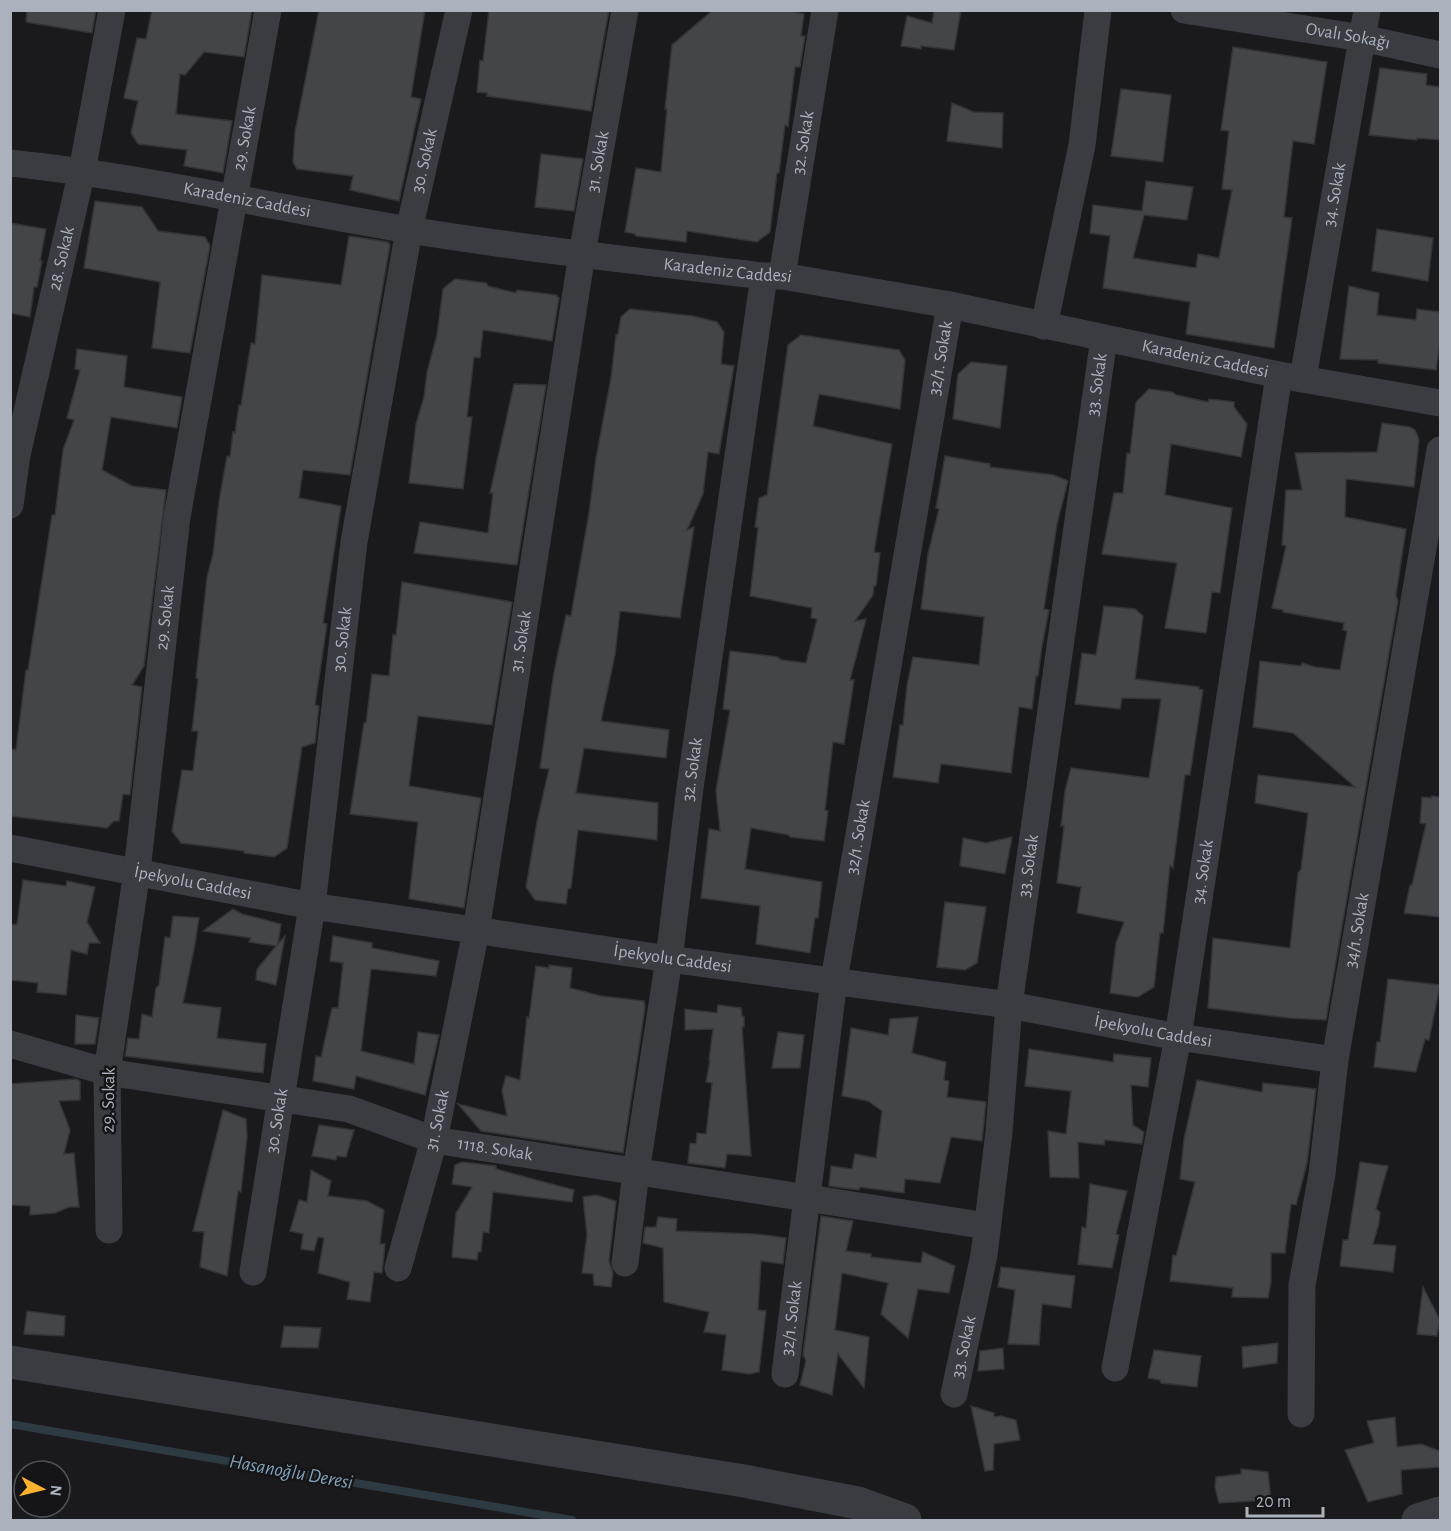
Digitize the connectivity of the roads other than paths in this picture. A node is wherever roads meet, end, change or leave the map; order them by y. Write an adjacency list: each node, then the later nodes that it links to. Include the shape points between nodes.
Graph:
1 (112, 10): 12 (street, 28. Sokak)
2 (268, 10): 13 (street, 29. Sokak)
3 (459, 10): 14 (street, 30. Sokak)
4 (625, 10): 15 (street, 31. Sokak)
5 (825, 10): 16 (street, 32. Sokak)
6 (1098, 10): 18 (street, via 1082,145)
7 (1184, 10): 9 (street, Ovalı Sokağı)
8 (1367, 10): 9 (street, 34. Sokak)
9 (1362, 38): 10 (street, Ovalı Sokağı); 20 (street, 34. Sokak)
10 (1440, 55)
11 (10, 163): 12 (street, Karadeniz Caddesi)
12 (82, 171): 13 (street, Karadeniz Caddesi); 23 (street, 28. Sokak, via 17,455)
13 (234, 198): 14 (street, Karadeniz Caddesi); 25 (street, 29. Sokak, via 177,516)
14 (409, 230): 15 (street, Karadeniz Caddesi); 26 (street, 30. Sokak, via 354,542)
15 (582, 254): 16 (street, Karadeniz Caddesi); 27 (street, 31. Sokak)
16 (773, 276): 17 (street, Karadeniz Caddesi); 28 (street, 32. Sokak, via 690,788)
17 (950, 305): 18 (street, Karadeniz Caddesi); 29 (street, 32/1. Sokak)
18 (1044, 326): 19 (street, Karadeniz Caddesi)
19 (1104, 338): 20 (street, Karadeniz Caddesi); 30 (street, 33. Sokak)
20 (1291, 376): 21 (street, Karadeniz Caddesi); 31 (street, 34. Sokak)
21 (1440, 403)
22 (1440, 450): 33 (street, 34/1. Sokak)
23 (10, 505)
24 (10, 848): 25 (street, İpekyolu Caddesi)
25 (137, 871): 26 (street, İpekyolu Caddesi); 34 (street, 29. Sokak)
26 (312, 906): 27 (street, İpekyolu Caddesi); 35 (street, 30. Sokak)
27 (476, 931): 28 (street, İpekyolu Caddesi); 36 (street, 31. Sokak)
28 (669, 959): 29 (street, İpekyolu Caddesi); 37 (street, 32. Sokak)
29 (834, 980): 30 (street, İpekyolu Caddesi); 38 (street, 32/1. Sokak)
30 (1009, 1005): 31 (street, İpekyolu Caddesi); 39 (street, 33. Sokak)
31 (1178, 1037): 33 (street, İpekyolu Caddesi); 45 (street, 34. Sokak)
32 (10, 1044): 34 (street, 1118. Sokak)
33 (1335, 1060): 48 (street, 34/1. Sokak, via 1322,1174 1302,1285)
34 (107, 1072): 35 (street, 1118. Sokak); 40 (street, 29. Sokak)
35 (282, 1098): 36 (street, 1118. Sokak, via 349,1109); 43 (street, 30. Sokak)
36 (434, 1140): 37 (street, 1118. Sokak); 42 (street, 31. Sokak)
37 (636, 1172): 38 (street, 1118. Sokak); 41 (street, 32. Sokak)
38 (807, 1197): 39 (street, 1118. Sokak); 46 (street, 32/1. Sokak)
39 (987, 1226): 47 (street, 33. Sokak)
40 (109, 1230)
41 (625, 1263)
42 (398, 1268)
43 (253, 1272)
44 (10, 1362): 50 (street, via 744,1481 858,1503)
45 (1115, 1368)
46 (785, 1374)
47 (954, 1394)
48 (1301, 1414)
49 (1440, 1513): 51 (street)
50 (905, 1521)
51 (1418, 1521)

